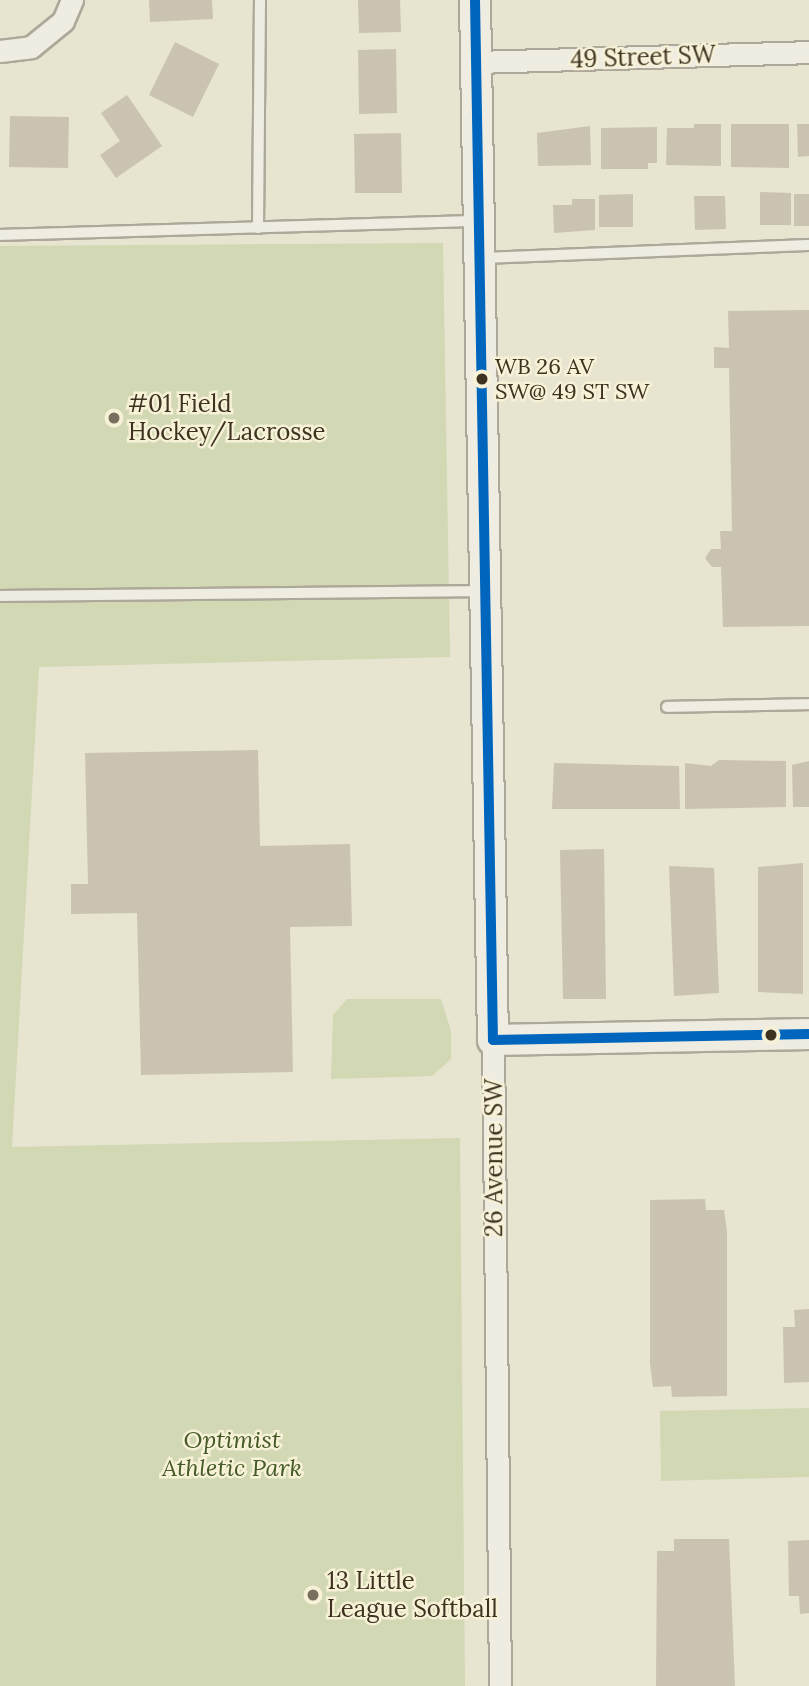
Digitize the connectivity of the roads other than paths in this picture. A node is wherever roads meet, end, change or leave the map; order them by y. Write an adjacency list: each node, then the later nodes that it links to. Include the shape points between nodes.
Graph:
1 (72, 0): 4 (street, via 63,21 31,47)
2 (260, 0): 8 (lane)
3 (475, 0): 6 (street, 26 Avenue SW)
4 (0, 51)
5 (809, 52): 6 (street, 49 Street SW)
6 (476, 62): 7 (street, 26 Avenue SW)
7 (479, 221): 8 (lane); 11 (street, 26 Avenue SW)
8 (258, 228): 9 (lane)
9 (0, 235)
10 (809, 245): 11 (lane)
11 (479, 258): 12 (street, 26 Avenue SW)
12 (487, 591): 13 (lane); 17 (street, 26 Avenue SW)
13 (0, 596)
14 (809, 704): 15 (lane)
15 (667, 707)
16 (809, 1034): 17 (street)
17 (493, 1040): 18 (street, 26 Avenue SW)
18 (500, 1686)

